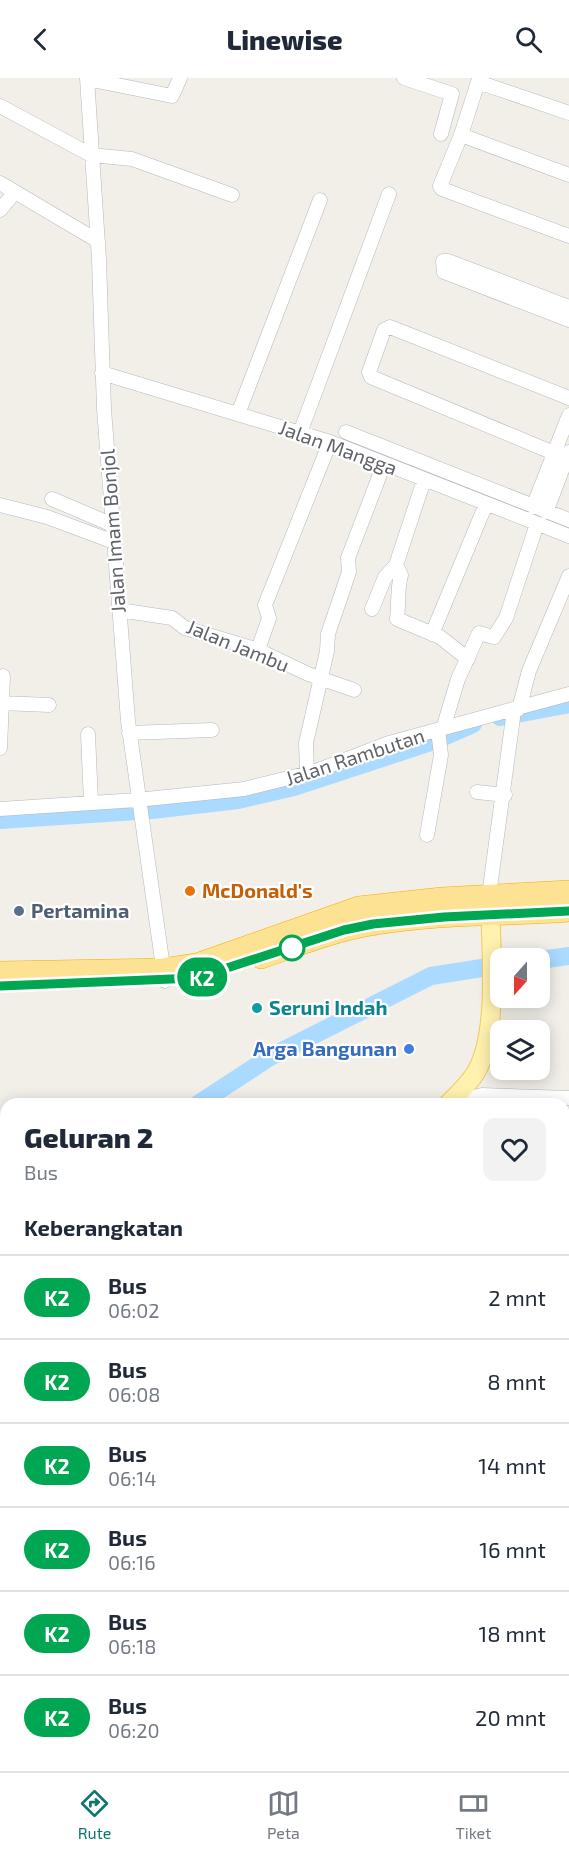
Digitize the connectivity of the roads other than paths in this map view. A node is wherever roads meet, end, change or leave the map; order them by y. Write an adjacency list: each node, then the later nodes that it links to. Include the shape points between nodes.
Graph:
1 (87, 78): 2 (street, via 172,96); 8 (street, Jalan Imam Bonjol)
2 (180, 78)
3 (404, 78): 6 (street, via 452,94)
4 (0, 106): 8 (street)
5 (569, 113): 7 (street, via 478,82)
6 (441, 134)
7 (461, 135): 9 (street); 16 (street, via 442,189)
8 (92, 155): 13 (street, via 132,159); 17 (street, Jalan Imam Bonjol)
9 (569, 175)
10 (0, 183): 11 (street)
11 (15, 192): 15 (street); 17 (street)
12 (389, 194): 25 (street)
13 (232, 195)
14 (320, 200): 22 (street)
15 (0, 210)
16 (569, 236)
17 (98, 241): 20 (street, Jalan Imam Bonjol)
18 (569, 307): 19 (street, via 443,261 444,272)
19 (569, 320)
20 (102, 373): 22 (street, Jalan Mangga); 36 (street, Jalan Imam Bonjol)
21 (569, 398): 27 (street, via 390,327 384,330 369,372 371,377)
22 (238, 414): 25 (street, Jalan Mangga)
23 (569, 415): 27 (street)
24 (346, 432): 33 (street)
25 (300, 433): 26 (street, Jalan Mangga)
26 (330, 442): 28 (street, Jalan Mangga); 44 (street, via 265,605 269,618)
27 (565, 454): 33 (street)
28 (384, 464): 29 (street, Jalan Mangga); 47 (street, via 348,558 349,572 328,634)
29 (424, 480): 31 (street, Jalan Mangga); 39 (street)
30 (52, 499): 36 (street)
31 (486, 504): 35 (street, Jalan Mangga); 43 (street)
32 (0, 505): 38 (street, via 47,517)
33 (539, 509): 34 (street)
34 (569, 520)
35 (537, 524): 37 (street, Jalan Mangga); 45 (street, via 498,634 494,637 479,633)
36 (113, 525): 38 (street, Jalan Imam Bonjol)
37 (569, 536)
38 (114, 542): 42 (street, Jalan Imam Bonjol)
39 (396, 565): 41 (street, via 385,577); 43 (street, via 401,575 397,619)
40 (569, 576): 52 (street, via 529,671)
41 (372, 609)
42 (119, 610): 44 (street, Jalan Jambu, via 171,618 185,628); 54 (street, Jalan Imam Bonjol)
43 (432, 634): 45 (street)
44 (258, 650): 47 (street, Jalan Jambu)
45 (468, 659): 56 (street)
46 (3, 676): 50 (street)
47 (319, 678): 48 (street, Jalan Jambu); 58 (street, via 306,743)
48 (354, 690)
49 (569, 694): 52 (street, Jalan Rambutan)
50 (2, 704): 51 (street); 57 (street)
51 (49, 705)
52 (516, 713): 56 (street, Jalan Rambutan); 60 (street)
53 (212, 730): 54 (street)
54 (129, 733): 62 (street, Jalan Imam Bonjol)
55 (88, 734): 61 (street)
56 (440, 734): 58 (street, Jalan Rambutan, via 389,743); 64 (street)
57 (0, 748)
58 (307, 774): 62 (street, Jalan Rambutan)
59 (477, 792): 60 (street)
60 (505, 795): 66 (street)
61 (91, 802): 62 (street, Jalan Rambutan); 63 (street, Jalan Rambutan)
62 (138, 808): 69 (street, Jalan Imam Bonjol)
63 (0, 809)
64 (427, 835)
65 (569, 891): 66 (highway)
66 (490, 905): 67 (highway); 69 (highway, via 359,907); 71 (main road, via 492,981 486,1041)
67 (569, 911)
68 (0, 972): 69 (highway)
69 (164, 975): 70 (highway)
70 (0, 986)
71 (476, 1072): 72 (main road); 73 (street)
72 (454, 1098)
73 (482, 1098)

